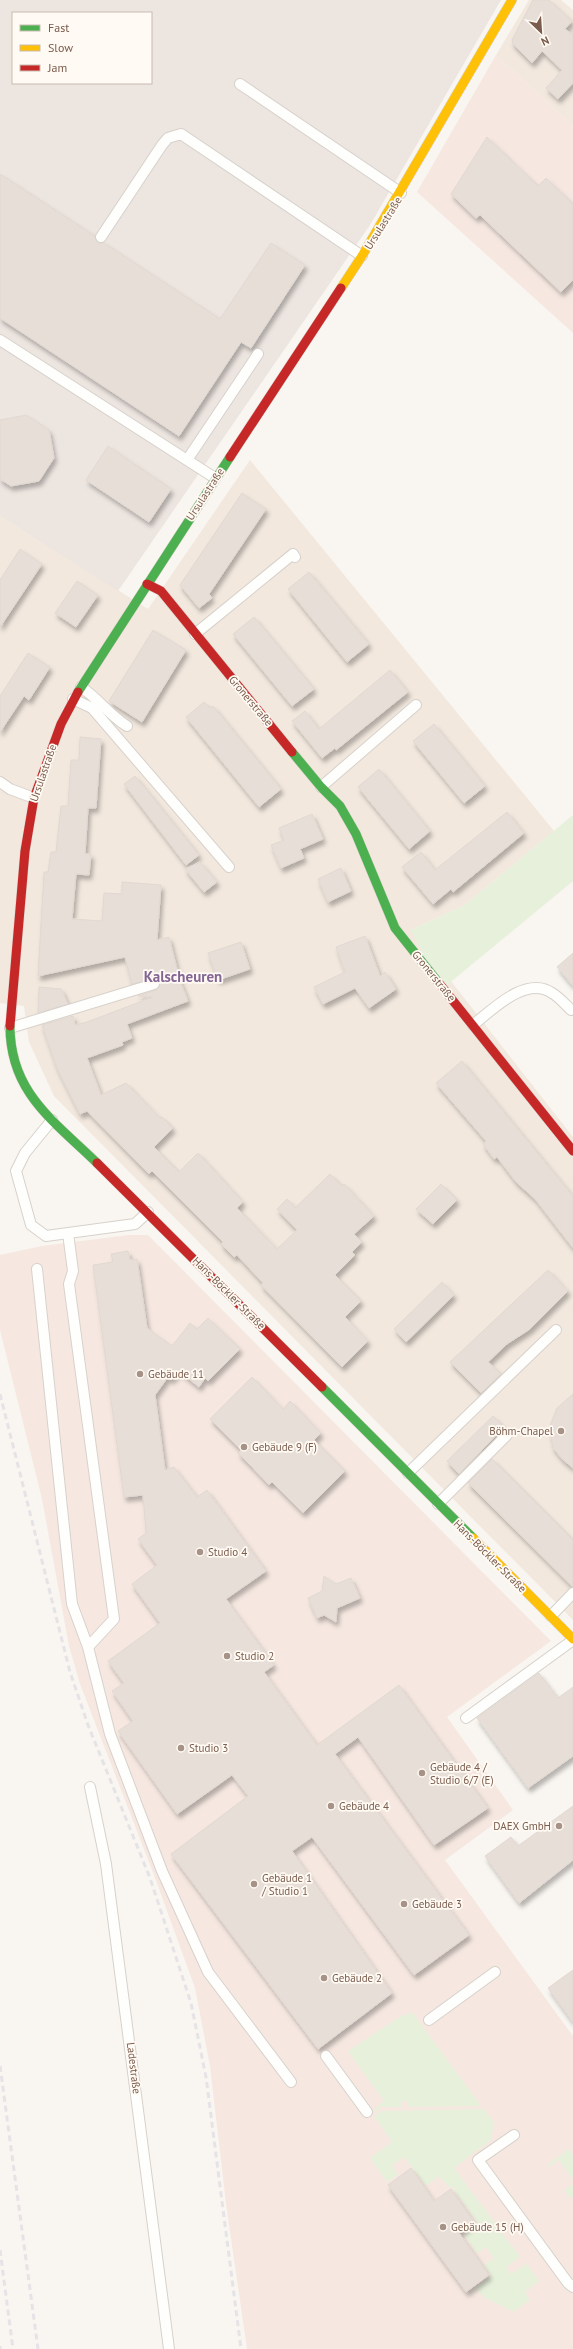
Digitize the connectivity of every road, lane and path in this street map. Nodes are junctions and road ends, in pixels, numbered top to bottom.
1 (512, 0) edge
2 (240, 84) dead end
3 (401, 193) junction
4 (102, 237) dead end
5 (362, 256) junction
6 (0, 340) edge
7 (258, 354) dead end
8 (187, 460) junction
9 (215, 478) junction
10 (295, 557) dead end
11 (147, 584) junction
12 (195, 634) junction
13 (81, 687) junction
14 (73, 699) junction
15 (416, 705) dead end
16 (127, 726) dead end
17 (0, 782) edge
18 (322, 787) junction
19 (34, 798) junction
20 (229, 867) dead end
21 (154, 984) dead end
22 (571, 1010) dead end
23 (473, 1025) junction
24 (10, 1028) junction
25 (50, 1118) junction
26 (573, 1151) edge
27 (148, 1212) junction
28 (68, 1233) junction
29 (37, 1269) dead end
30 (556, 1330) dead end
31 (507, 1435) dead end
32 (408, 1473) junction
33 (438, 1504) junction
34 (573, 1593) edge
35 (551, 1616) junction
36 (573, 1640) edge
37 (88, 1648) junction
38 (466, 1718) dead end
39 (90, 1787) dead end
40 (495, 1972) dead end
41 (429, 2020) dead end
42 (326, 2056) dead end
43 (291, 2082) dead end
44 (368, 2112) dead end
45 (514, 2135) dead end
46 (573, 2286) edge
47 (169, 2349) edge

1 - 3 street, Ursulastraße
2 - 3 lane
3 - 5 street, Ursulastraße
4 - 5 lane
5 - 9 street, Ursulastraße
6 - 8 lane
7 - 8 lane
8 - 9 lane
9 - 11 street, Ursulastraße
10 - 12 lane
11 - 12 street, Gronerstraße
11 - 13 street, Ursulastraße
12 - 18 street, Gronerstraße
13 - 14 street, Ursulastraße
13 - 16 lane
14 - 19 street, Ursulastraße
14 - 20 lane
15 - 18 lane
17 - 19 lane
18 - 23 street, Gronerstraße
19 - 24 street, Ursulastraße
21 - 24 lane
22 - 23 lane
23 - 26 street, Gronerstraße
24 - 25 street, Ursulastraße
25 - 27 street, Hans-Böckler-Straße
25 - 28 lane
27 - 28 lane
27 - 32 street, Hans-Böckler-Straße
28 - 37 lane
29 - 37 lane
30 - 32 lane
31 - 33 lane
32 - 33 street, Hans-Böckler-Straße
33 - 35 street, Hans-Böckler-Straße
34 - 35 lane
35 - 36 street, Hans-Böckler-Straße
36 - 38 lane
37 - 43 lane
39 - 47 lane, Ladestraße
40 - 41 lane
42 - 44 lane
45 - 46 lane

